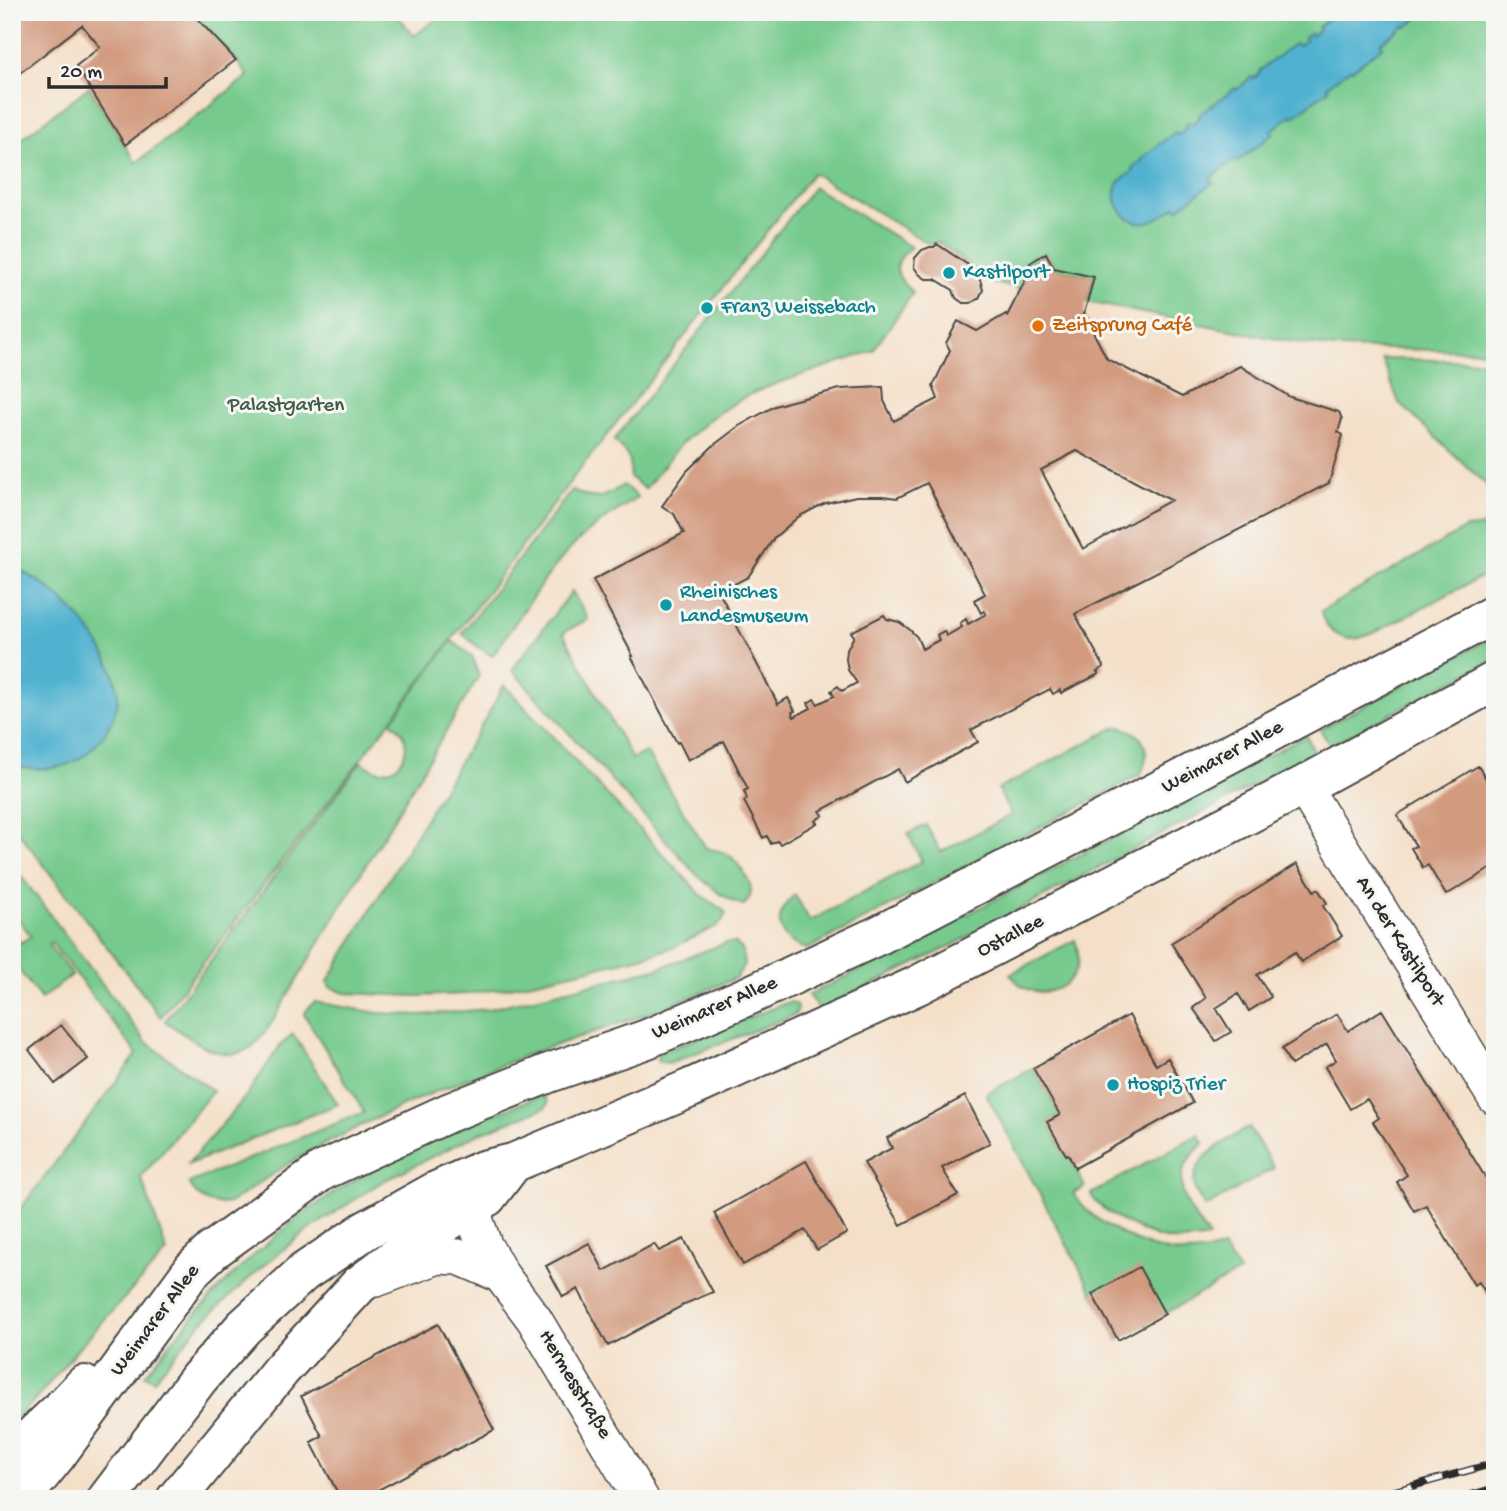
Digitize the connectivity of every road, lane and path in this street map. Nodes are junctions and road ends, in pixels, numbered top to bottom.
1 (1495, 614) edge
2 (1495, 681) edge
3 (1303, 786) junction
4 (1495, 1097) edge
5 (513, 1163) junction
6 (471, 1207) junction
7 (193, 1269) junction
8 (502, 1275) junction
9 (359, 1285) junction
10 (12, 1455) edge
11 (21, 1499) edge
12 (107, 1499) edge
13 (176, 1499) edge
14 (641, 1499) edge

1 - 7 main road, Weimarer Allee
2 - 3 main road, Ostallee
3 - 4 street, An der Kastilport
3 - 5 main road, Ostallee
5 - 6 main road
5 - 12 main road, Ostallee
6 - 8 street, Hermesstraße
6 - 9 main road
7 - 10 main road
7 - 11 main road, Weimarer Allee
8 - 9 street
8 - 14 street, Hermesstraße
9 - 13 main road

